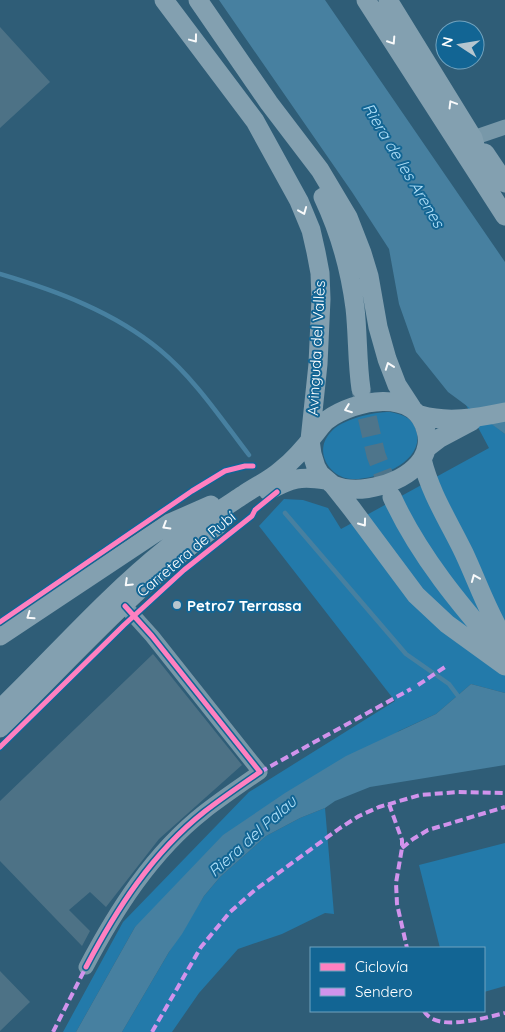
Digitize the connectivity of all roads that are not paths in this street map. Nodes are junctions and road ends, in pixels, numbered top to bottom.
1 (164, 0) edge
2 (198, 0) edge
3 (366, 0) edge
4 (388, 0) edge
5 (269, 103) junction
6 (256, 121) junction
7 (505, 127) edge
8 (472, 138) junction
9 (505, 183) edge
10 (505, 199) edge
11 (505, 216) edge
12 (358, 363) junction
13 (361, 389) tunnel mouth
14 (416, 412) junction
15 (505, 412) edge
16 (477, 418) junction
17 (312, 443) junction
18 (425, 453) junction
19 (330, 482) junction
20 (243, 494) junction
21 (392, 497) tunnel mouth
22 (125, 606) junction
23 (484, 632) junction
24 (0, 636) edge
25 (505, 640) edge
26 (83, 645) junction
27 (505, 656) edge
28 (505, 666) edge
29 (4, 700) edge
30 (0, 728) edge
31 (86, 967) dead end

1 -> 6 main road, Avinguda del Vallès
2 - 5 main road
3 -> 11 main road
8 -> 4 main road
5 - 12 main road
14 -> 5 main road
6 - 12 main road
6 -> 17 main road, Avinguda del Vallès
7 - 8 street
8 - 9 main road
8 - 10 main road
12 - 13 main road
14 - 16 main road
14 -> 17 main road
14 - 18 main road
15 - 16 main road
16 - 18 main road
17 - 19 main road
17 - 20 main road, Carretera de Rubí
18 - 19 main road
23 -> 18 main road
19 - 22 main road, Carretera de Rubí
19 -> 23 main road
20 -> 24 main road
20 -> 29 main road, Carretera de Rubí
21 - 23 main road
22 - 26 main road, Carretera de Rubí
22 - 31 street
23 - 25 main road
23 - 27 main road
23 - 28 main road
26 - 29 main road
26 - 30 main road, Carretera de Rubí

